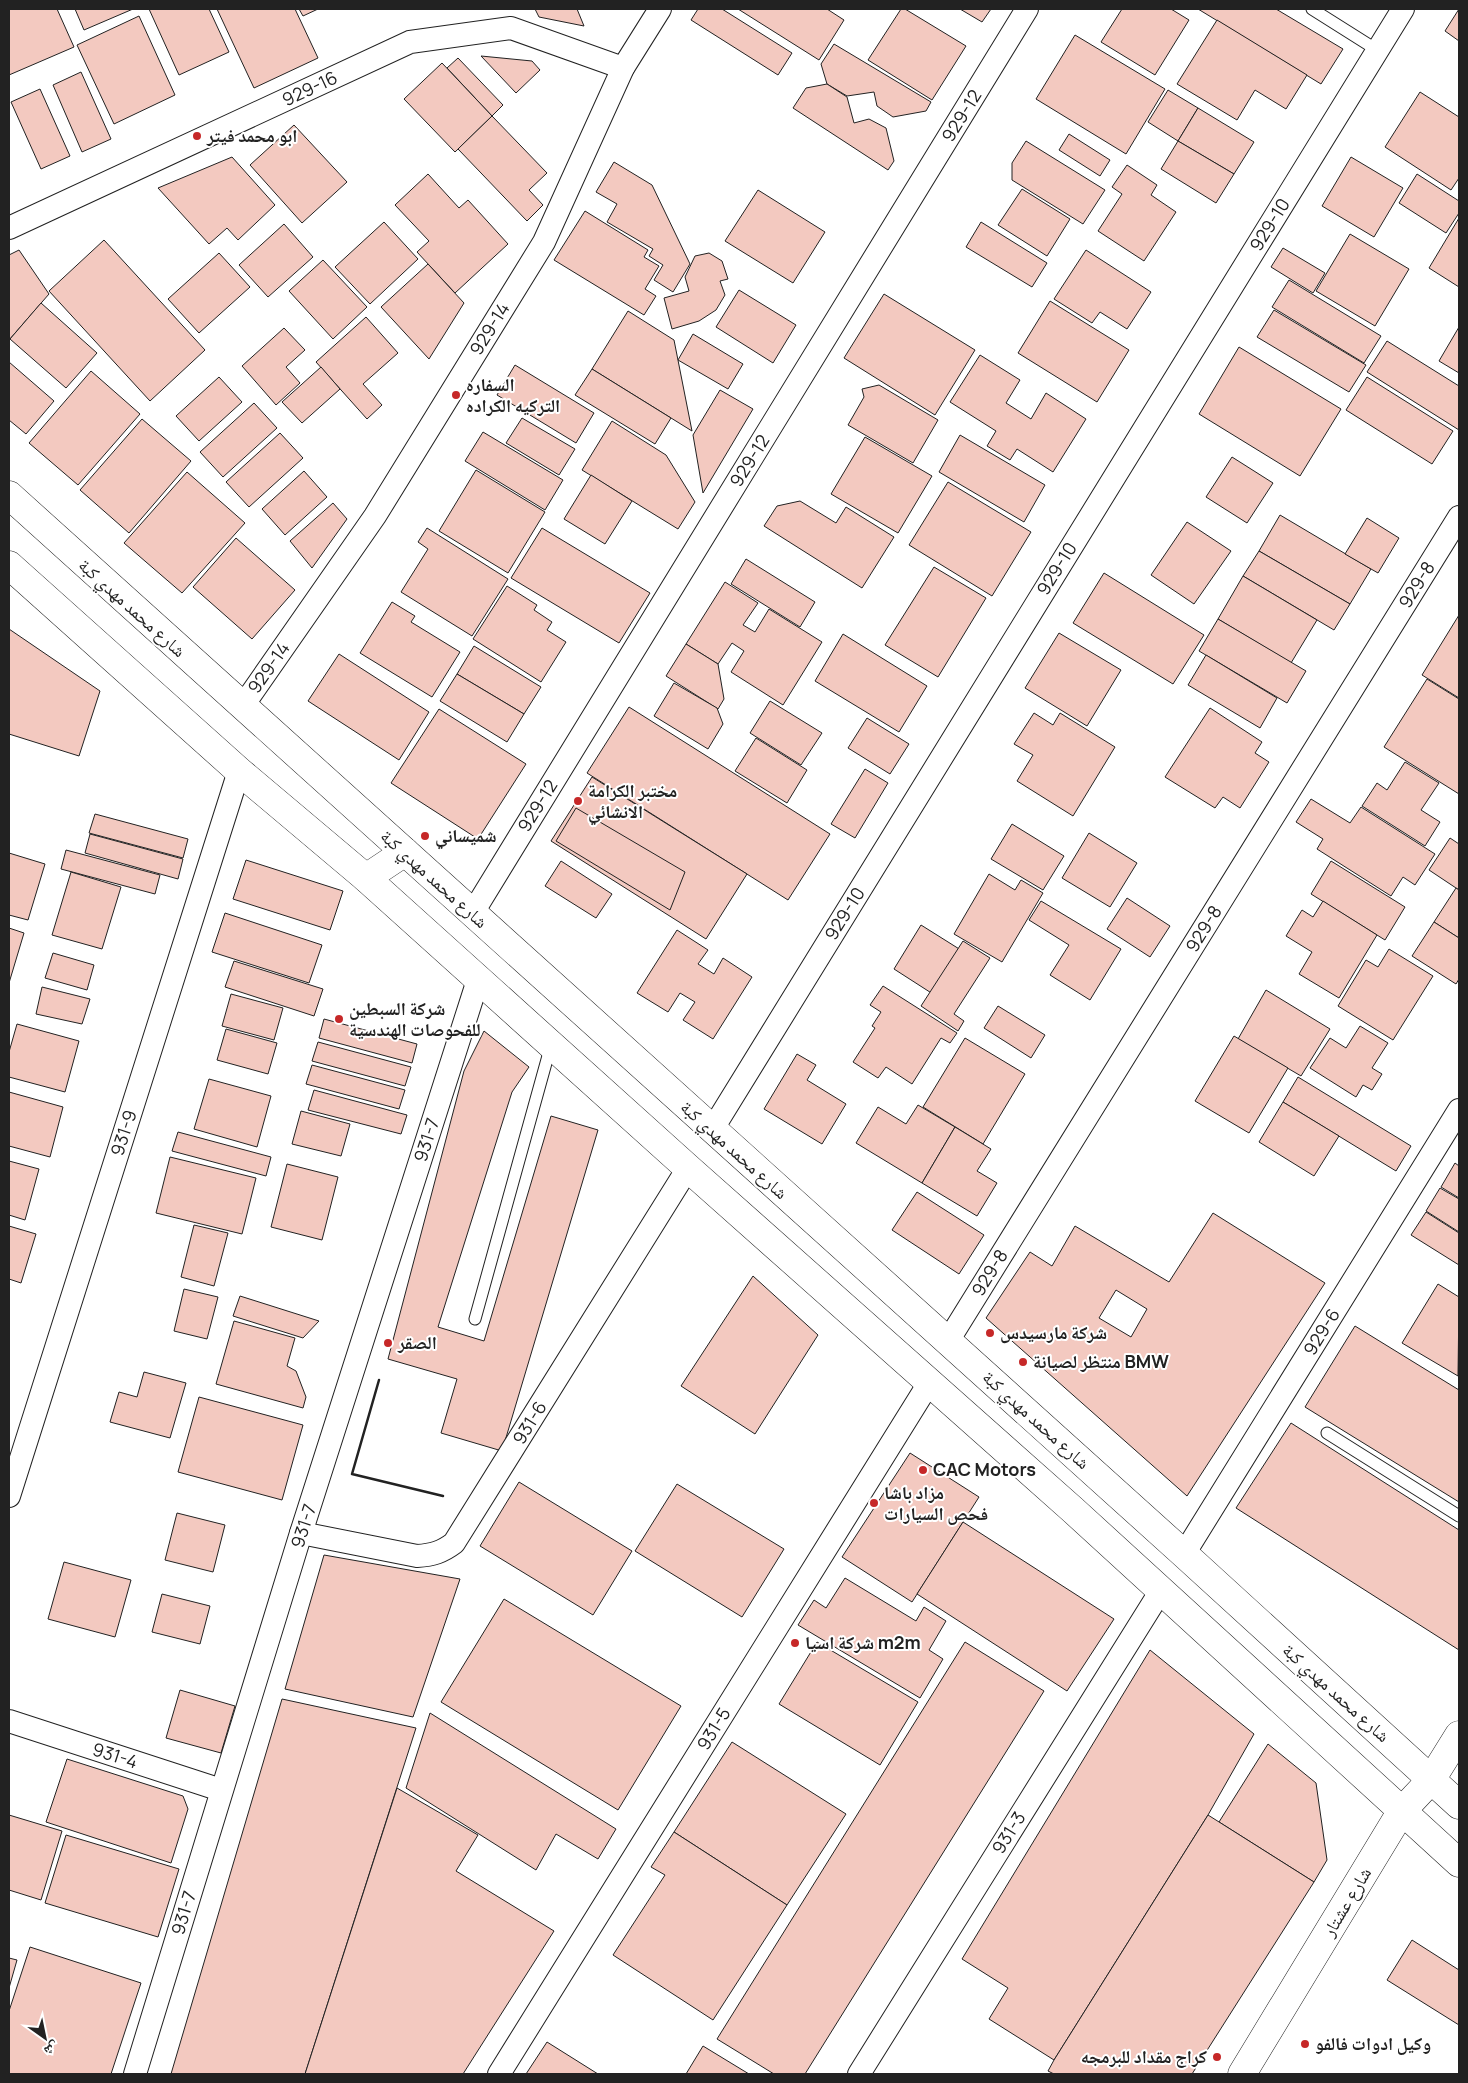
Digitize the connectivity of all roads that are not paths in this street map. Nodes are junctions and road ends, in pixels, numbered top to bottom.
1 (660, 9) edge
2 (1027, 9) edge
3 (1312, 9) edge
4 (1402, 9) edge
5 (1377, 50) junction
6 (623, 68) junction
7 (9, 228) edge
8 (9, 495) edge
9 (1459, 518) edge
10 (9, 565) edge
11 (242, 707) junction
12 (239, 771) junction
13 (405, 852) junction
14 (366, 878) junction
15 (472, 914) junction
16 (478, 980) junction
17 (551, 1045) junction
18 (1459, 1110) edge
19 (712, 1130) junction
20 (688, 1168) junction
21 (475, 1319) dead end
22 (948, 1341) junction
23 (929, 1383) junction
24 (1327, 1433) dead end
25 (1099, 1477) junction
26 (9, 1496) edge
27 (1073, 1510) junction
28 (1459, 1516) edge
29 (301, 1533) junction
30 (1184, 1554) junction
31 (1160, 1592) junction
32 (9, 1721) edge
33 (1459, 1735) edge
34 (1431, 1780) junction
35 (221, 1790) junction
36 (1459, 1805) edge
37 (1401, 1812) junction
38 (1459, 1864) edge
39 (135, 2074) edge
40 (499, 2074) edge
41 (859, 2074) edge
42 (1242, 2074) edge

1 - 6 street, 929-14
2 - 15 street, 929-12
3 - 5 lane
4 - 5 street, 929-10
5 - 19 street, 929-10
6 - 7 street, 929-16
6 - 11 street, 929-14
8 - 11 street, شارع محمد مهدي كبة
9 - 22 street, 929-8
10 - 12 street
11 - 13 street, شارع محمد مهدي كبة
12 - 14 street
12 - 26 street, 931-9
13 - 14 street
13 - 15 street, شارع محمد مهدي كبة
14 - 16 street
15 - 19 street, شارع محمد مهدي كبة
16 - 17 street
16 - 29 street, 931-7
17 - 20 street
17 - 21 lane
18 - 30 street, 929-6
19 - 22 street, شارع محمد مهدي كبة
20 - 23 street
20 - 29 street, 931-6
22 - 25 street, شارع محمد مهدي كبة
23 - 27 street
23 - 40 street, 931-5
24 - 28 lane
25 - 27 street
25 - 30 street, شارع محمد مهدي كبة
27 - 31 street
29 - 35 street, 931-7
30 - 34 street, شارع محمد مهدي كبة
31 - 37 street
31 - 41 street, 931-3
32 - 35 street, 931-4
33 - 34 street, شارع عشتار
34 - 36 street, شارع محمد مهدي كبة
34 - 37 street, شارع عشتار
35 - 39 street, 931-7
37 - 38 street
37 - 42 street, شارع عشتار

